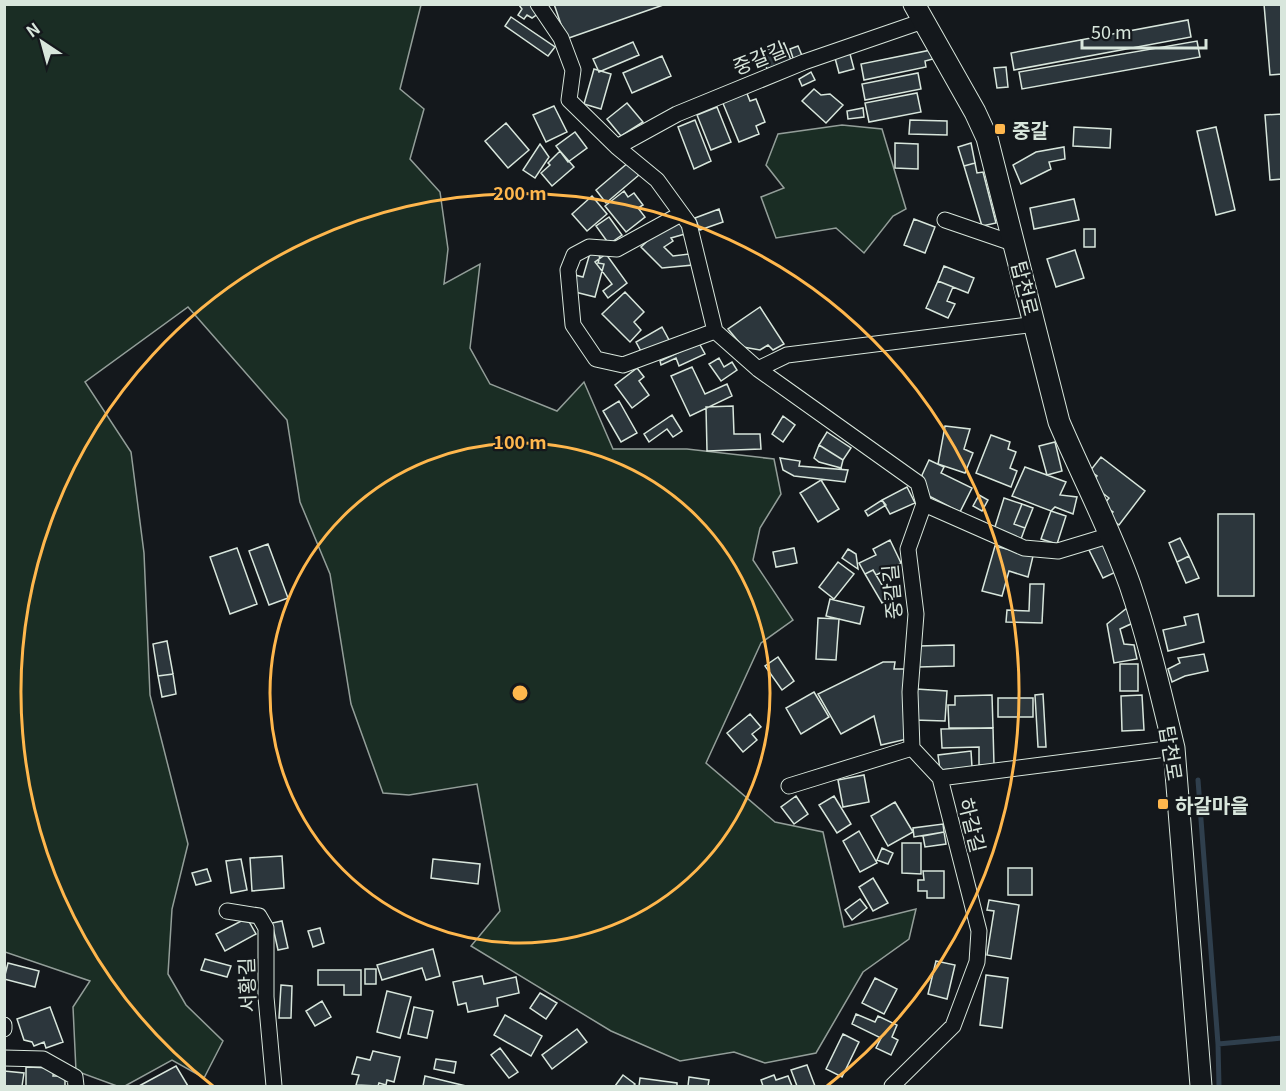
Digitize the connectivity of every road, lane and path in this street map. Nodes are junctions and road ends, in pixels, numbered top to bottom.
1 (538, 4) edge
2 (918, 13) edge
3 (617, 147) junction
4 (681, 214) junction
5 (945, 220) dead end
6 (1015, 244) junction
7 (1036, 324) junction
8 (715, 331) junction
9 (758, 369) junction
10 (924, 504) junction
11 (1111, 535) junction
12 (912, 748) junction
13 (1174, 748) junction
14 (940, 778) junction
15 (789, 786) dead end
16 (227, 912) dead end
17 (4, 1058) edge
18 (76, 1086) edge
19 (274, 1086) edge
20 (892, 1086) edge
21 (1201, 1086) edge

1 - 3 street
2 - 3 street, 중갈길
2 - 6 main road, 탑천로
3 - 4 street
4 - 8 street
4 - 8 street
5 - 6 street, 탑천로
6 - 7 main road, 탑천로
7 - 9 street
7 - 11 main road, 탑천로
8 - 9 street
9 - 10 street
10 - 11 street
10 - 12 street, 중갈길
11 - 13 main road, 탑천로
12 - 14 street
12 - 15 street
13 - 14 street, 하갈길
13 - 21 main road, 탑천로
14 - 20 street, 하갈길
16 - 19 street, 서황길
17 - 18 street

